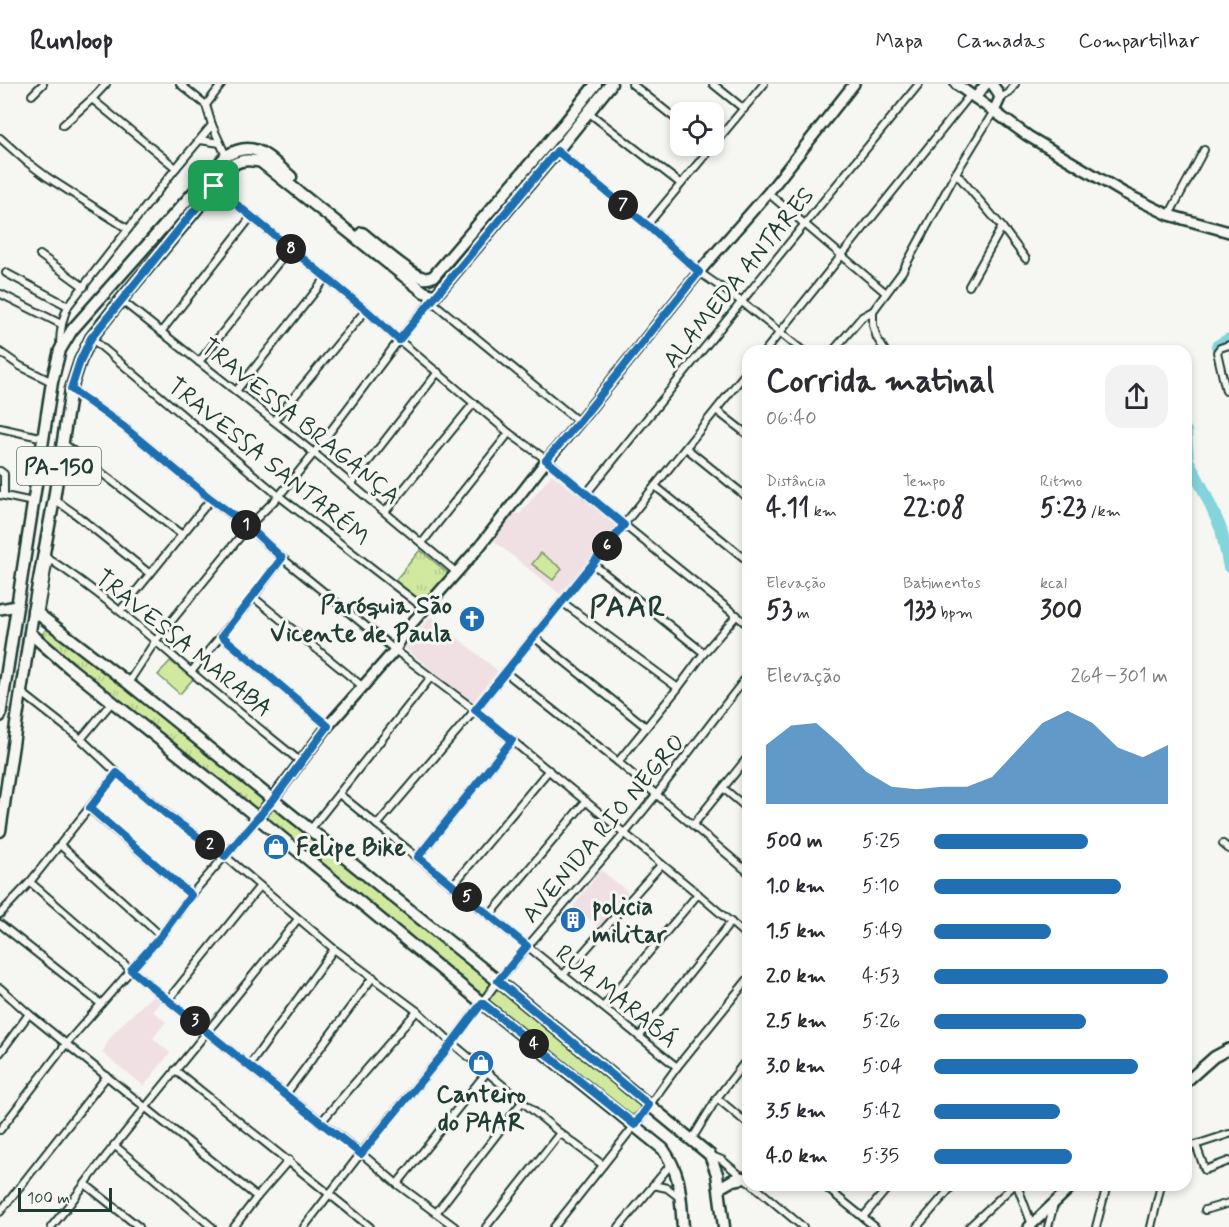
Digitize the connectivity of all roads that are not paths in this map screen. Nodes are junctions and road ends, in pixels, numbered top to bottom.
1 (43, 84) edge
2 (106, 84) edge
3 (180, 84) edge
4 (222, 84) edge
5 (596, 84) edge
6 (611, 84) edge
7 (632, 84) edge
8 (713, 84) edge
9 (764, 84) edge
10 (854, 84) edge
11 (919, 84) edge
12 (956, 84) edge
13 (986, 84) edge
14 (992, 84) edge
15 (1015, 84) edge
16 (32, 96) dead end
17 (972, 96) junction
18 (1000, 98) junction
19 (92, 99) junction
20 (206, 105) junction
21 (744, 109) junction
22 (994, 111) junction
23 (588, 112) junction
24 (670, 114) edge
25 (565, 123) junction
26 (63, 125) dead end
27 (212, 125) junction
28 (724, 132) edge
29 (0, 138) edge
30 (200, 140) junction
31 (220, 143) junction
32 (1204, 150) dead end
33 (557, 151) junction
34 (226, 156) junction
35 (704, 156) edge
36 (176, 168) junction
37 (956, 172) junction
38 (681, 184) junction
39 (214, 186) junction
40 (768, 193) junction
41 (1169, 215) junction
42 (252, 217) junction
43 (804, 224) junction
44 (647, 225) junction
45 (1002, 227) junction
46 (128, 229) junction
47 (1229, 232) edge
48 (290, 248) junction
49 (842, 254) junction
50 (40, 255) dead end
51 (1026, 259) dead end
52 (699, 272) junction
53 (6, 273) dead end
54 (326, 278) junction
55 (969, 286) dead end
56 (84, 287) junction
57 (886, 293) junction
58 (1, 294) edge
59 (430, 296) junction
60 (121, 300) junction
61 (742, 302) junction
62 (68, 306) junction
63 (366, 310) junction
64 (873, 310) junction
65 (61, 324) junction
66 (161, 332) junction
67 (780, 333) junction
68 (91, 338) junction
69 (399, 340) junction
70 (770, 345) edge
71 (795, 345) edge
72 (838, 345) edge
73 (881, 345) edge
74 (1229, 345) edge
75 (60, 350) junction
76 (0, 352) edge
77 (199, 362) junction
78 (438, 372) junction
79 (742, 379) edge
80 (52, 382) junction
81 (71, 389) junction
82 (236, 391) junction
83 (1226, 391) dead end
84 (474, 403) junction
85 (716, 410) junction
86 (274, 421) junction
87 (579, 422) junction
88 (0, 428) edge
89 (742, 430) edge
90 (509, 433) junction
91 (44, 438) junction
92 (63, 443) junction
93 (686, 448) junction
94 (314, 453) junction
95 (546, 460) junction
96 (0, 471) edge
97 (351, 484) junction
98 (655, 486) junction
99 (742, 493) edge
100 (586, 494) junction
101 (2, 495) edge
102 (279, 496) junction
103 (54, 499) junction
104 (211, 499) junction
105 (33, 502) junction
106 (385, 512) junction
107 (624, 525) junction
108 (248, 526) junction
109 (182, 535) junction
110 (422, 543) junction
111 (26, 544) junction
112 (46, 556) junction
113 (742, 556) edge
114 (282, 558) junction
115 (593, 564) junction
116 (456, 572) junction
117 (150, 574) junction
118 (253, 597) junction
119 (562, 602) junction
120 (17, 606) junction
121 (0, 609) edge
122 (425, 609) junction
123 (120, 611) junction
124 (36, 613) junction
125 (737, 615) junction
126 (742, 620) edge
127 (50, 624) junction
128 (30, 633) junction
129 (222, 636) junction
130 (534, 637) junction
131 (156, 640) junction
132 (41, 644) junction
133 (395, 650) junction
134 (704, 653) junction
135 (191, 672) junction
136 (505, 672) junction
137 (431, 677) junction
138 (128, 683) junction
139 (742, 683) edge
140 (362, 686) junction
141 (678, 688) junction
142 (21, 692) junction
143 (112, 702) junction
144 (475, 710) junction
145 (0, 716) edge
146 (328, 726) junction
147 (645, 727) junction
148 (81, 739) junction
149 (512, 740) junction
150 (301, 762) junction
151 (618, 762) junction
152 (742, 764) edge
153 (549, 771) junction
154 (117, 773) junction
155 (723, 788) junction
156 (339, 794) junction
157 (656, 795) junction
158 (273, 800) junction
159 (586, 801) junction
160 (742, 804) edge
161 (90, 808) junction
162 (258, 818) junction
163 (376, 825) junction
164 (693, 825) junction
165 (310, 830) junction
166 (0, 831) edge
167 (625, 833) junction
168 (1222, 844) dead end
169 (60, 845) junction
170 (1229, 849) edge
171 (225, 856) junction
172 (418, 857) junction
173 (661, 865) junction
174 (742, 867) edge
175 (30, 882) junction
176 (260, 886) junction
177 (453, 886) junction
178 (698, 894) junction
179 (191, 895) junction
180 (0, 914) edge
181 (490, 915) junction
182 (298, 919) junction
183 (731, 922) junction
184 (0, 924) edge
185 (742, 932) edge
186 (161, 936) junction
187 (527, 946) junction
188 (334, 949) junction
189 (131, 970) junction
190 (564, 975) junction
191 (373, 977) junction
192 (498, 981) junction
193 (742, 987) edge
194 (0, 988) edge
195 (168, 1000) junction
196 (482, 1003) junction
197 (101, 1004) junction
198 (603, 1007) junction
199 (417, 1011) junction
200 (30, 1014) junction
201 (208, 1032) junction
202 (639, 1037) junction
203 (452, 1043) junction
204 (66, 1044) junction
205 (1229, 1049) edge
206 (0, 1053) edge
207 (249, 1066) junction
208 (742, 1066) edge
209 (677, 1067) junction
210 (175, 1070) junction
211 (487, 1072) junction
212 (107, 1076) junction
213 (1192, 1077) edge
214 (286, 1094) junction
215 (717, 1098) junction
216 (522, 1102) junction
217 (649, 1105) junction
218 (146, 1108) junction
219 (742, 1119) edge
220 (321, 1122) junction
221 (635, 1125) junction
222 (0, 1130) edge
223 (560, 1133) junction
224 (1229, 1134) edge
225 (692, 1139) junction
226 (114, 1145) junction
227 (1196, 1145) junction
228 (1192, 1146) edge
229 (361, 1154) junction
230 (710, 1155) junction
231 (289, 1160) junction
232 (1229, 1161) edge
233 (672, 1162) junction
234 (603, 1165) junction
235 (742, 1177) edge
236 (742, 1181) edge
237 (85, 1184) junction
238 (397, 1184) junction
239 (653, 1185) junction
240 (719, 1188) junction
241 (759, 1191) edge
242 (831, 1191) edge
243 (885, 1191) edge
244 (948, 1191) edge
245 (1009, 1191) edge
246 (1018, 1191) edge
247 (1066, 1191) edge
248 (1105, 1191) edge
249 (1160, 1191) edge
250 (330, 1193) junction
251 (257, 1197) junction
252 (681, 1198) junction
253 (1054, 1202) junction
254 (1229, 1203) edge
255 (1205, 1210) dead end
256 (0, 1212) edge
257 (436, 1213) junction
258 (863, 1217) junction
259 (799, 1225) edge
260 (55, 1226) edge
261 (367, 1226) edge
262 (1030, 1226) edge
263 (139, 1227) edge
264 (212, 1227) edge
265 (234, 1227) edge
266 (304, 1227) edge
267 (454, 1227) edge
268 (486, 1227) edge
269 (554, 1227) edge
270 (619, 1227) edge
271 (683, 1227) edge
272 (724, 1227) edge
273 (875, 1227) edge
274 (917, 1227) edge
275 (969, 1227) edge
276 (1048, 1227) edge
277 (1096, 1227) edge
278 (1151, 1227) edge

1 - 16 street
2 - 19 street
3 - 20 street
4 - 20 street
5 - 25 main road
6 - 23 main road
7 - 24 street
8 - 21 street
9 - 21 street
10 - 40 main road
11 - 43 street, ALAMEDA ANTARES
12 - 17 main road
13 - 17 main road
14 - 18 main road
15 - 18 street
17 - 22 main road
17 - 49 street
18 - 22 main road
19 - 26 street
19 - 36 street
20 - 27 street
21 - 28 street
22 - 37 street
22 - 41 main road
23 - 33 main road
23 - 38 street
25 - 33 main road
25 - 34 main road
27 - 30 street
27 - 31 street
29 - 46 street
30 - 31 street
30 - 36 street
31 - 34 street
32 - 41 street
33 - 44 street
33 - 59 main road
34 - 75 main road, PA-150
35 - 38 street
36 - 46 street
37 - 45 street
37 - 57 street
38 - 44 street
39 - 42 street
39 - 59 main road, PA-150
39 - 60 main road, PA-150
40 - 43 street
40 - 52 main road
41 - 47 main road
42 - 48 street
42 - 66 street
43 - 49 street
43 - 61 street, ALAMEDA ANTARES
44 - 52 street
45 - 51 street
45 - 55 street
46 - 56 street
48 - 54 street
48 - 77 street
49 - 57 street
49 - 67 street
50 - 56 street
52 - 61 street
52 - 87 main road
53 - 62 street
54 - 63 street
54 - 82 street
56 - 62 street
57 - 64 street
58 - 65 street
59 - 69 street
59 - 87 street
60 - 66 street, TRAVESSA BRAGANÇA
60 - 68 main road, PA-150
61 - 67 street
61 - 100 street, ALAMEDA ANTARES
62 - 65 street
63 - 69 street
63 - 86 street
64 - 72 street
64 - 73 street
65 - 75 street
66 - 77 street, TRAVESSA BRAGANÇA
67 - 70 street
67 - 71 street
68 - 81 main road, PA-150
68 - 102 street, TRAVESSA SANTARÉM
69 - 78 street
69 - 94 street
74 - 83 street
75 - 80 main road, PA-150
76 - 80 street
77 - 82 street, TRAVESSA BRAGANÇA
78 - 84 street
78 - 97 street
79 - 85 street
80 - 91 main road, PA-150
81 - 92 main road, PA-150
81 - 104 street
82 - 86 street, TRAVESSA BRAGANÇA
84 - 90 street
84 - 106 street
85 - 89 street
85 - 93 street
86 - 94 street, TRAVESSA BRAGANÇA
87 - 95 main road
88 - 91 street
90 - 95 street
90 - 110 street
91 - 105 main road, PA-150
92 - 103 main road, PA-150
92 - 109 street
93 - 98 street
93 - 99 street
94 - 97 street, TRAVESSA BRAGANÇA
94 - 102 street
95 - 100 street
95 - 116 main road
96 - 101 street
97 - 106 street, TRAVESSA BRAGANÇA
98 - 107 street
98 - 113 street
100 - 107 street
101 - 105 street
102 - 108 street
102 - 122 street, TRAVESSA SANTARÉM
103 - 112 main road, PA-150
103 - 117 street
104 - 108 street
104 - 109 street
105 - 111 main road, PA-150
106 - 110 street, TRAVESSA BRAGANÇA
107 - 115 street
107 - 125 street
108 - 114 street
108 - 131 street
109 - 117 street
110 - 116 street, TRAVESSA BRAGANÇA
111 - 112 main road
111 - 120 main road, PA-150
112 - 123 street, TRAVESSA MARABA
112 - 124 main road, PA-150
114 - 118 street
114 - 133 street
115 - 119 street
115 - 134 street
116 - 122 main road
117 - 123 street
118 - 129 street
118 - 140 street
119 - 130 street
119 - 141 street
120 - 121 main road
120 - 145 main road, PA-150
122 - 133 main road
123 - 131 street, TRAVESSA MARABA
124 - 127 main road
124 - 128 main road, PA-150
125 - 126 street
125 - 134 street
127 - 132 main road
127 - 138 main road
128 - 132 main road
128 - 142 main road, PA-150
129 - 135 street
129 - 146 street
130 - 136 street
130 - 147 street
131 - 135 street, TRAVESSA MARABA
131 - 138 street
132 - 143 main road
133 - 137 street
133 - 140 main road
134 - 141 street
135 - 150 street, TRAVESSA MARABA
136 - 144 street
136 - 151 street
137 - 144 street
137 - 156 street
138 - 158 main road
139 - 157 street, AVENIDA RIO NEGRO
140 - 146 main road
141 - 147 street
142 - 148 street
142 - 166 main road, PA-150
143 - 148 street
143 - 162 main road
144 - 149 street
144 - 163 street
146 - 150 main road
147 - 151 street
148 - 154 street
149 - 153 street
149 - 172 street
150 - 158 main road
151 - 157 street
152 - 155 street
153 - 159 street
153 - 177 street
154 - 161 street
154 - 171 street
155 - 160 street
155 - 164 street
156 - 163 street, RUA MARABÁ
156 - 165 street
157 - 164 street
157 - 167 street, AVENIDA RIO NEGRO
158 - 162 main road
158 - 165 main road
159 - 167 street
159 - 181 street
161 - 169 street
161 - 179 street
162 - 171 street
162 - 196 main road
163 - 172 street, RUA MARABÁ
164 - 174 street
165 - 192 main road
167 - 173 street
167 - 187 street, AVENIDA RIO NEGRO
168 - 170 street
169 - 175 street
169 - 186 street
171 - 176 street
171 - 179 street
172 - 177 street, RUA MARABÁ
173 - 178 street
173 - 190 street
175 - 180 street
175 - 189 street
176 - 182 street
176 - 195 street
177 - 181 street, RUA MARABÁ
178 - 183 street
178 - 198 street
179 - 186 street
181 - 187 street, RUA MARABÁ
182 - 188 street
182 - 201 street
183 - 185 street
183 - 202 street
184 - 197 street
186 - 189 street
187 - 190 street, RUA MARABÁ
187 - 192 street, AVENIDA RIO NEGRO
188 - 191 street
188 - 207 street
189 - 195 street
189 - 197 street
190 - 198 street, RUA MARABÁ
191 - 199 street
191 - 214 street
192 - 196 street, AVENIDA RIO NEGRO
192 - 217 main road
193 - 209 street
194 - 200 street
195 - 201 street
196 - 203 street, AVENIDA RIO NEGRO
196 - 221 main road
197 - 204 street
198 - 202 street, RUA MARABÁ
199 - 203 street
199 - 220 street
200 - 204 street
200 - 206 street
201 - 207 street
201 - 210 street
202 - 209 street, RUA MARABÁ
203 - 211 street
203 - 229 street, AVENIDA RIO NEGRO
204 - 212 street
204 - 222 street
205 - 213 main road
207 - 214 street
208 - 215 street
209 - 217 street
210 - 218 street
210 - 231 street
211 - 216 street
211 - 238 street
212 - 218 street
212 - 256 street
214 - 220 street
215 - 219 street
215 - 225 street
216 - 223 street
216 - 257 street
217 - 221 street
217 - 225 main road
218 - 226 street
218 - 251 street
220 - 229 street
221 - 233 main road
221 - 234 street
223 - 234 street
223 - 268 street
224 - 227 street
225 - 230 main road
226 - 237 street
226 - 264 street
227 - 228 street
227 - 232 street
229 - 238 street
229 - 250 street, AVENIDA RIO NEGRO
230 - 235 street
230 - 240 main road
231 - 250 street
231 - 251 street
233 - 239 street
233 - 252 main road
234 - 269 street
236 - 240 main road
237 - 260 street
237 - 263 street
238 - 257 street
239 - 252 street
239 - 270 street
240 - 272 main road
241 - 259 street
242 - 258 street
243 - 258 street
244 - 274 street
245 - 275 street
246 - 262 street
247 - 253 main road
248 - 277 street
249 - 278 street
250 - 261 street
250 - 266 street, AVENIDA RIO NEGRO
251 - 265 street
252 - 271 main road
253 - 262 main road
253 - 276 street
254 - 255 street
257 - 267 street
258 - 273 street

